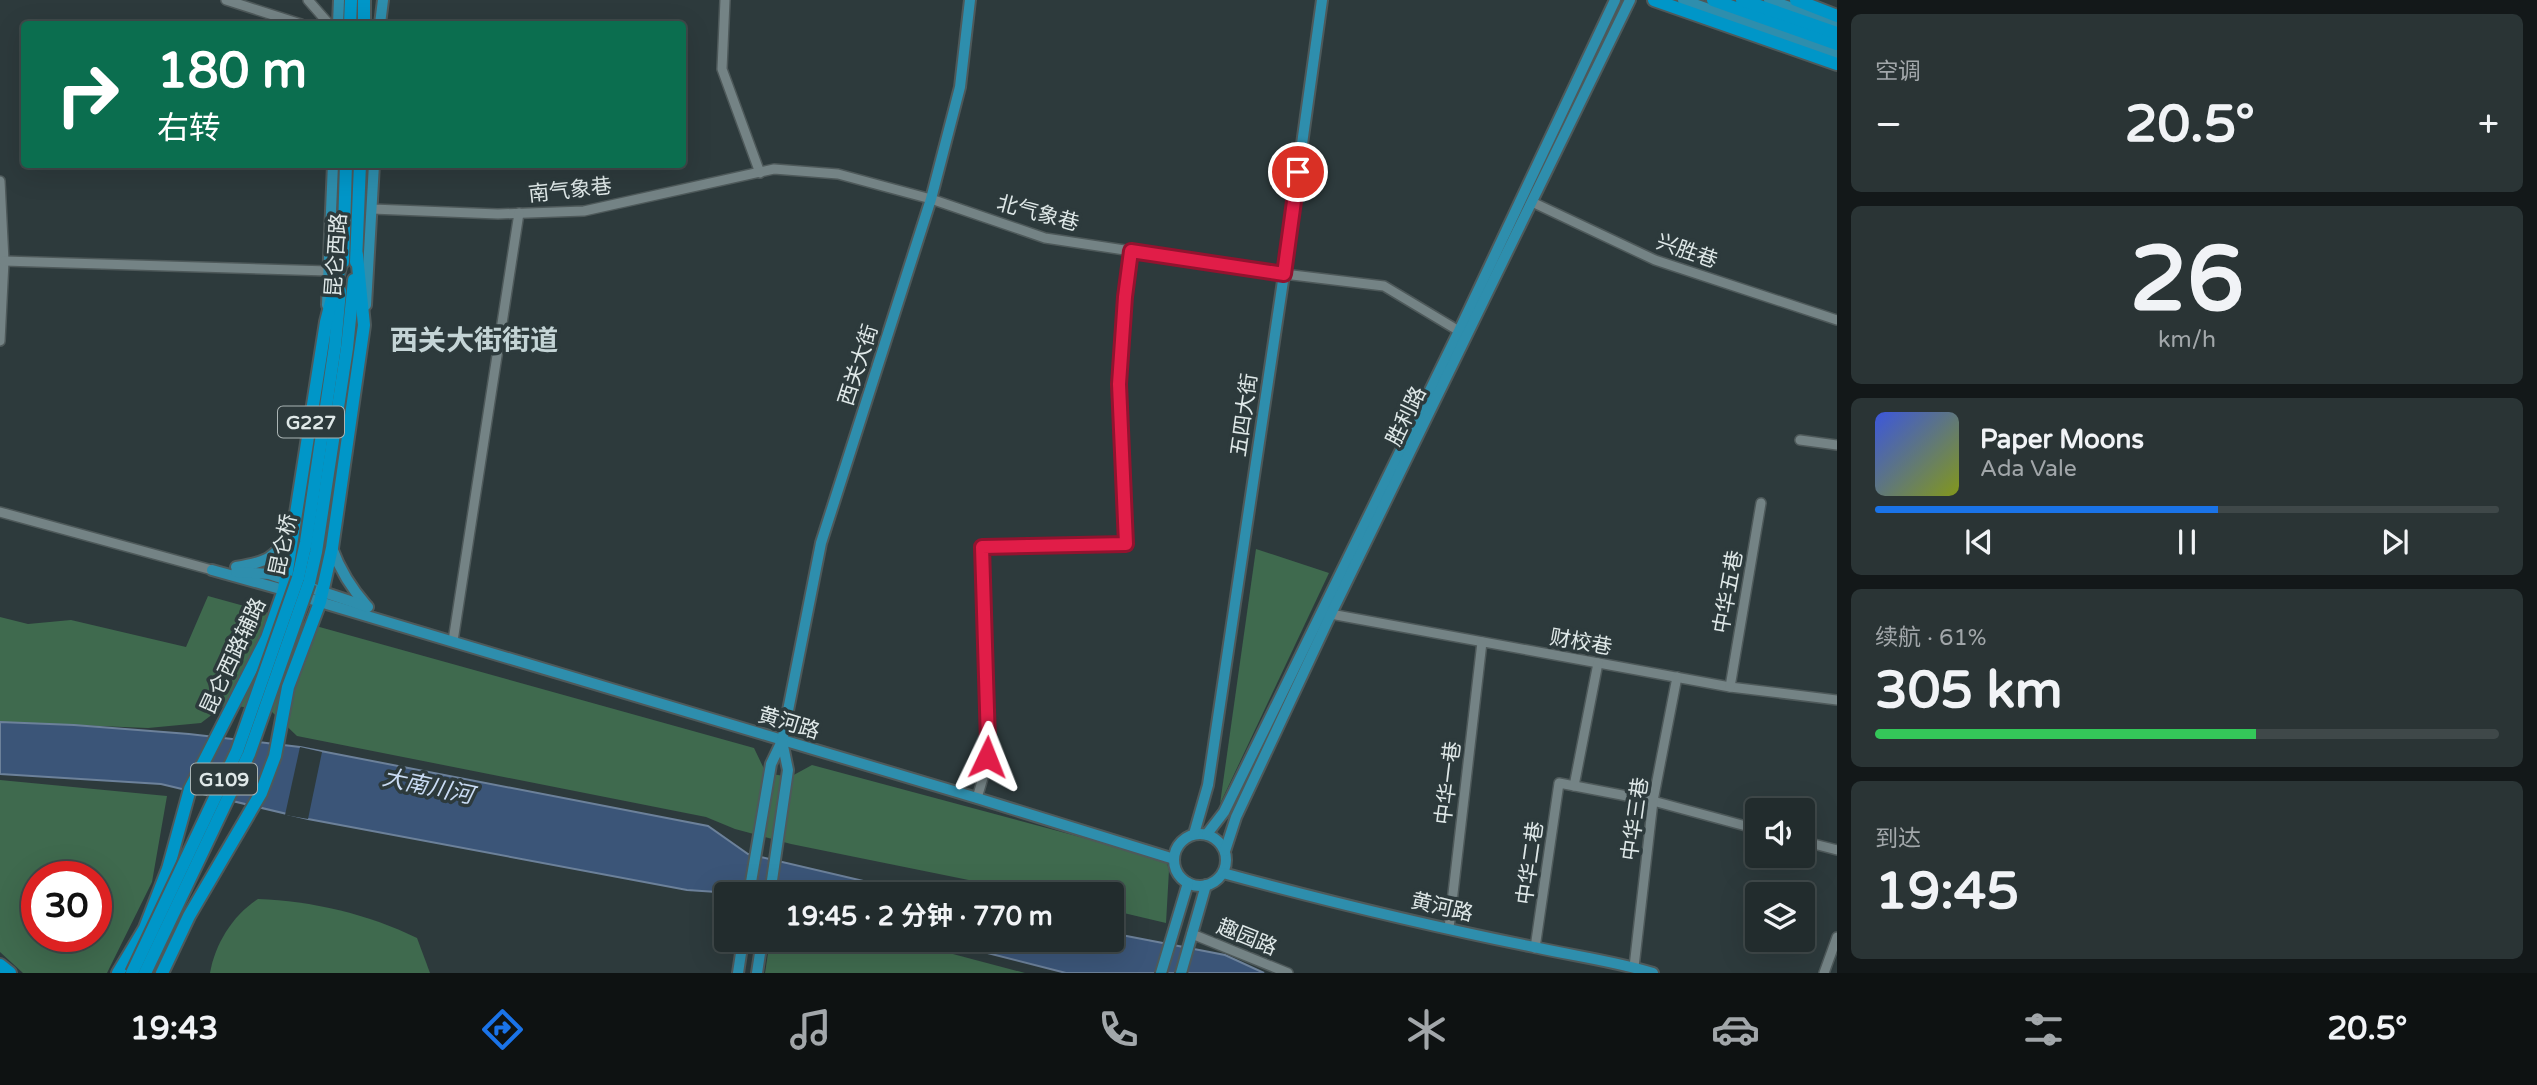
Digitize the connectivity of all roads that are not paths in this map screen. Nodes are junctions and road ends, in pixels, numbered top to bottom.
1 (226, 0) edge
2 (308, 0) edge
3 (339, 0) edge
4 (351, 0) edge
5 (383, 0) edge
6 (725, 0) edge
7 (971, 0) edge
8 (1322, 0) edge
9 (1615, 0) edge
10 (1630, 0) edge
11 (1654, 0) edge
12 (1683, 0) edge
13 (1713, 0) edge
14 (1742, 0) edge
15 (1769, 0) edge
16 (1796, 0) edge
17 (365, 2) edge
18 (1837, 16) edge
19 (292, 21) edge
20 (326, 21) edge
21 (338, 21) edge
22 (351, 21) edge
23 (364, 21) edge
24 (380, 21) edge
25 (1837, 23) edge
26 (1837, 33) edge
27 (1837, 44) edge
28 (1837, 54) edge
29 (1837, 64) edge
30 (332, 168) edge
31 (332, 168) edge
32 (359, 168) edge
33 (360, 168) edge
34 (760, 173) junction
35 (0, 181) edge
36 (932, 199) junction
37 (1532, 202) junction
38 (372, 209) junction
39 (519, 213) junction
40 (1131, 251) junction
41 (350, 255) junction
42 (4, 261) junction
43 (328, 271) junction
44 (1284, 274) junction
45 (1837, 320) edge
46 (326, 322) junction
47 (365, 325) junction
48 (1459, 331) junction
49 (0, 341) edge
50 (341, 347) junction
51 (1800, 440) dead end
52 (1837, 445) edge
53 (1761, 503) dead end
54 (0, 512) edge
55 (296, 522) junction
56 (332, 548) junction
57 (212, 570) junction
58 (285, 585) junction
59 (321, 597) junction
60 (368, 607) junction
61 (1326, 613) junction
62 (393, 622) junction
63 (453, 641) junction
64 (1482, 642) junction
65 (1598, 663) junction
66 (1678, 677) junction
67 (1730, 687) junction
68 (1837, 700) edge
69 (782, 741) junction
70 (1574, 786) junction
71 (977, 798) junction
72 (1653, 801) junction
73 (1745, 826) edge
74 (1194, 834) junction
75 (1207, 834) junction
76 (1815, 844) edge
77 (1837, 850) edge
78 (1225, 851) junction
79 (1174, 859) junction
80 (1223, 873) junction
81 (751, 882) edge
82 (771, 882) edge
83 (1188, 883) junction
84 (1206, 885) junction
85 (1449, 928) junction
86 (1191, 937) junction
87 (1837, 937) edge
88 (1535, 948) junction
89 (741, 952) edge
90 (760, 952) edge
91 (0, 964) edge
92 (1634, 967) junction
93 (10, 973) edge
94 (118, 973) edge
95 (132, 973) edge
96 (145, 973) edge
97 (162, 973) edge
98 (738, 973) edge
99 (757, 973) edge
100 (1161, 973) edge
101 (1181, 973) edge
102 (1288, 973) edge
103 (1653, 973) edge
104 (1824, 973) edge

1 - 19 street
2 - 20 street
3 - 21 main road
4 - 22 highway
5 - 24 main road
6 - 34 street
7 - 36 main road, 西关大街
8 - 44 main road, 五四大街
9 - 48 main road, 胜利路
10 - 37 main road, 胜利路
11 - 29 highway
12 - 28 main road
13 - 27 highway
14 - 26 highway
15 - 25 main road
16 - 18 highway
17 - 23 highway
30 - 41 main road
31 - 43 main road
32 - 41 highway, 昆仑西路 / G109
33 - 38 main road
34 - 36 street, 南气象巷
34 - 39 street, 南气象巷
35 - 42 street
36 - 40 street, 北气象巷
36 - 69 main road, 西关大街
37 - 45 street, 兴胜巷
37 - 61 main road, 胜利路
38 - 39 street, 南气象巷
38 - 47 main road
39 - 63 street
40 - 44 street, 北气象巷
40 - 71 street
41 - 46 highway, 昆仑西路辅路 / G227
41 - 47 highway, G227
41 - 50 highway, 昆仑西路 / G109
42 - 43 street
42 - 49 street
43 - 46 main road
44 - 48 street, 北气象巷
44 - 74 main road, 五四大街
46 - 55 highway, 昆仑西路辅路 / G227
47 - 56 highway, G227
48 - 61 main road, 胜利路
50 - 95 highway, 昆仑桥 / G109, bridge
50 - 96 highway, 昆仑桥 / G109, bridge
51 - 52 street
53 - 67 street, 中华五巷
54 - 57 street
55 - 57 main road
55 - 58 highway, 昆仑西路辅路 / G227
56 - 59 highway, G227
56 - 60 main road
57 - 58 main road
58 - 59 main road
58 - 94 highway, 昆仑西路辅路 / G227
59 - 60 main road
59 - 62 main road
59 - 97 highway, G227
60 - 62 main road
61 - 64 street, 财校巷
61 - 75 main road, 胜利路
61 - 78 main road, 胜利路
62 - 63 main road, 黄河路
63 - 69 main road, 黄河路
64 - 65 street, 财校巷
64 - 85 street, 中华一巷
65 - 66 street, 财校巷
65 - 70 street
66 - 67 street, 财校巷
66 - 72 street, 中华三巷
67 - 68 street, 财校巷
69 - 71 main road, 黄河路
69 - 81 main road, 西关大街
69 - 82 main road, 西关大街
70 - 72 street
70 - 88 street, 中华二巷
71 - 79 main road, 黄河路
72 - 73 street
72 - 92 street, 中华三巷
74 - 75 main road
74 - 79 main road
75 - 78 main road
76 - 77 street
78 - 80 main road
79 - 83 main road
80 - 84 main road
80 - 85 main road, 黄河路
83 - 84 main road
83 - 100 main road
84 - 86 main road
85 - 88 main road, 黄河路
86 - 101 main road
86 - 102 street, 趣园路
87 - 104 street
88 - 92 main road, 黄河路
89 - 98 main road
90 - 99 main road
91 - 93 highway
92 - 103 main road, 黄河路

